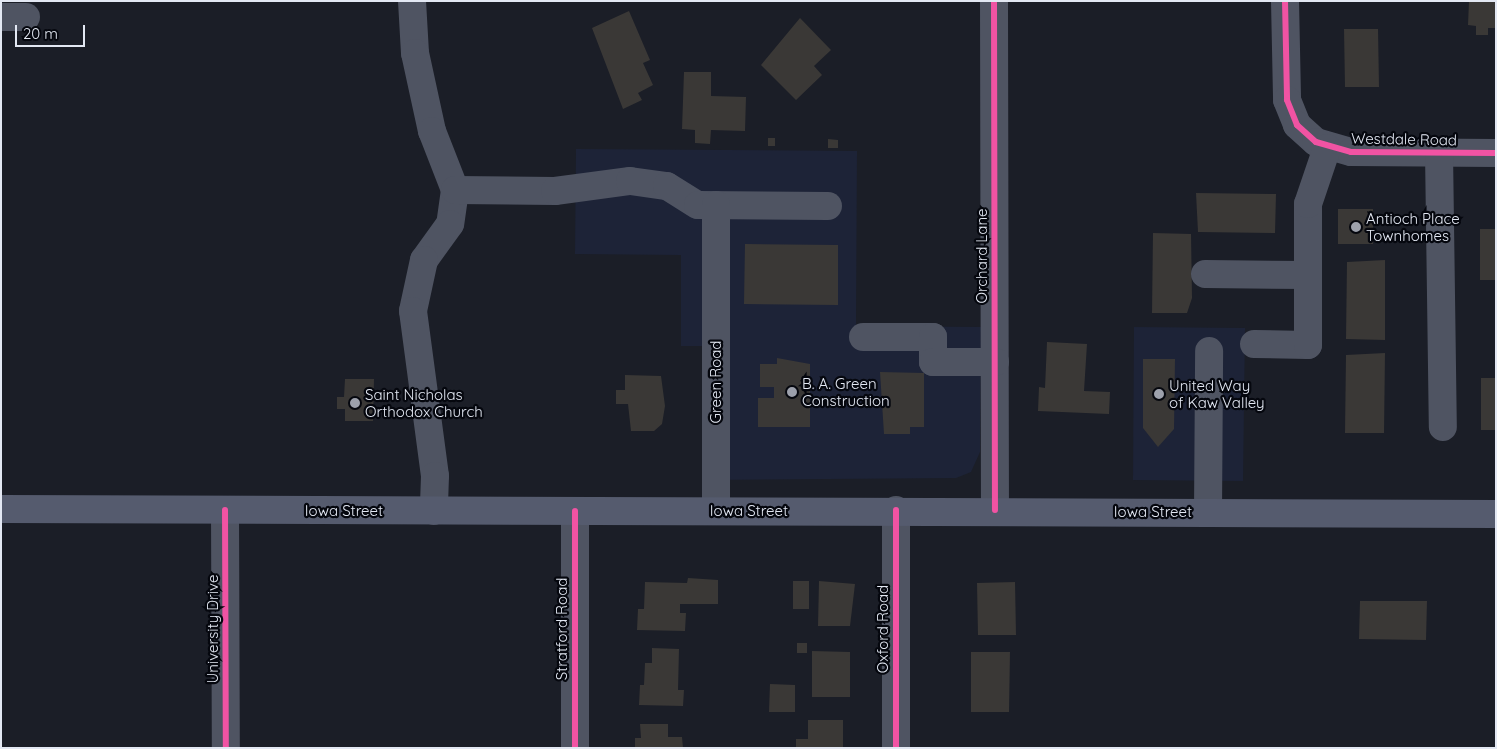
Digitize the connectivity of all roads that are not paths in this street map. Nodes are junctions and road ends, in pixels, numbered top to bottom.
1 (412, 1) edge
2 (994, 1) edge
3 (1285, 1) edge
4 (1327, 148) junction
5 (1439, 152) junction
6 (1496, 152) edge
7 (455, 190) junction
8 (716, 206) junction
9 (828, 206) dead end
10 (1205, 274) dead end
11 (1308, 275) junction
12 (863, 337) dead end
13 (1254, 344) dead end
14 (1209, 351) dead end
15 (995, 362) junction
16 (1443, 427) dead end
17 (1, 509) edge
18 (225, 510) junction
19 (896, 510) junction
20 (995, 510) junction
21 (574, 511) junction
22 (716, 511) junction
23 (434, 512) junction
24 (1208, 512) junction
25 (1496, 514) edge
26 (226, 748) edge
27 (575, 748) edge
28 (896, 748) edge

1 - 7 street
2 - 15 street, Orchard Lane
3 - 4 street
4 - 5 street, Westdale Road
4 - 11 street
5 - 6 street, Westdale Road
5 - 16 street
7 - 8 street
7 - 23 street
8 - 9 street
8 - 22 street, Green Road
10 - 11 street
11 - 13 street
12 - 15 street
14 - 24 street
15 - 20 street, Orchard Lane
17 - 18 highway, Iowa Street
18 - 23 highway, Iowa Street
18 - 26 street, University Drive
19 - 20 highway, Iowa Street
19 - 22 highway, Iowa Street
19 - 28 street, Oxford Road
20 - 24 highway, Iowa Street
21 - 22 highway, Iowa Street
21 - 23 highway, Iowa Street
21 - 27 street, Stratford Road
24 - 25 highway, Iowa Street

